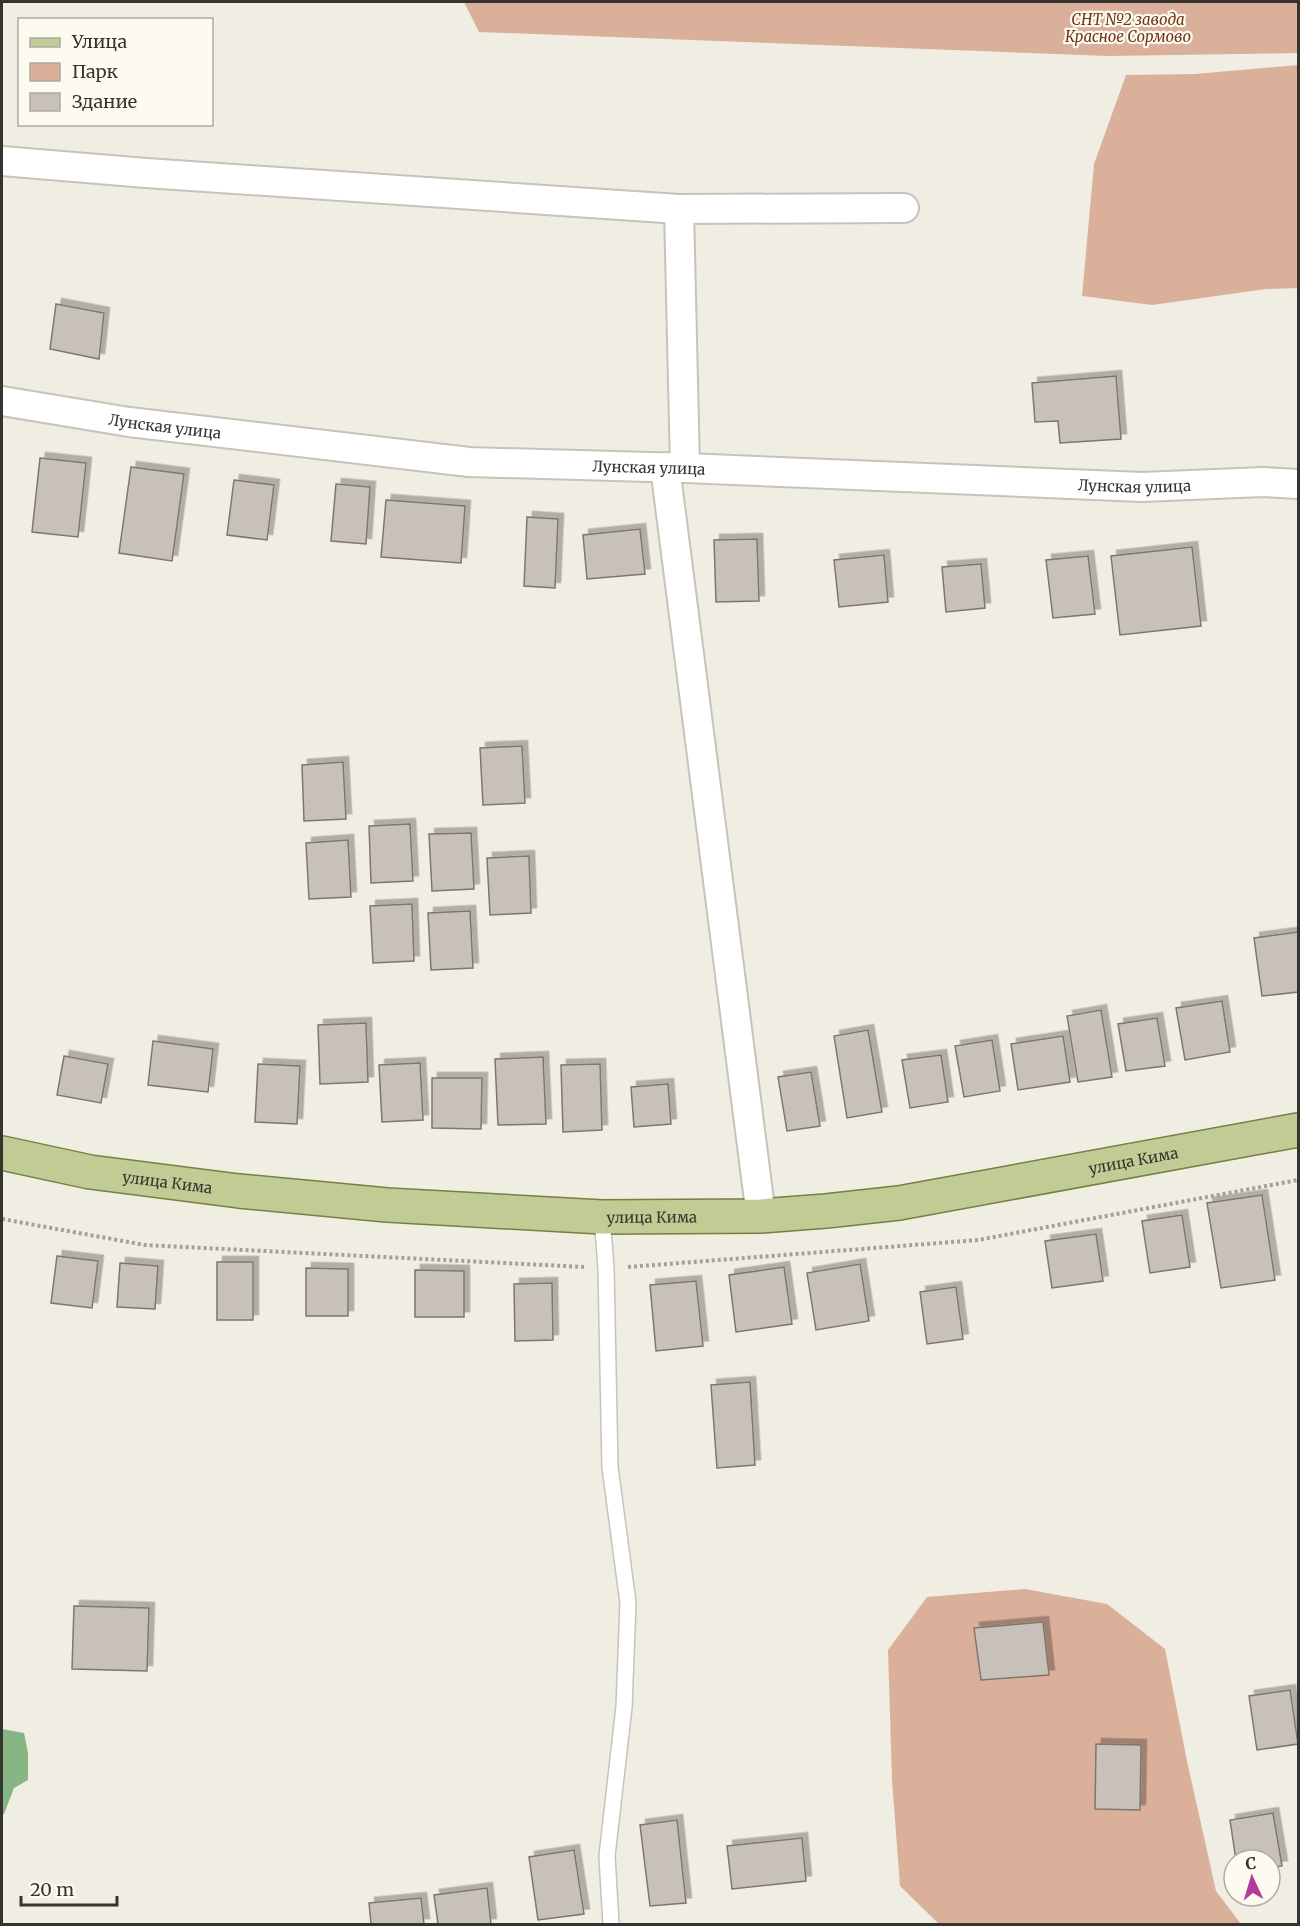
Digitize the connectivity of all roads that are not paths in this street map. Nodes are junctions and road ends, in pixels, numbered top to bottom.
1 (2, 161) edge
2 (904, 208) dead end
3 (679, 209) junction
4 (2, 401) edge
5 (675, 468) junction
6 (1299, 484) edge
7 (1299, 1130) edge
8 (2, 1153) edge
9 (761, 1216) junction
10 (602, 1217) junction
11 (611, 1924) edge

1 - 3 street
2 - 3 street
3 - 5 street
4 - 5 street, Лунская улица
5 - 6 street, Лунская улица
5 - 9 street
7 - 9 main road, улица Кима
8 - 10 main road, улица Кима
9 - 10 main road, улица Кима
10 - 11 lane

